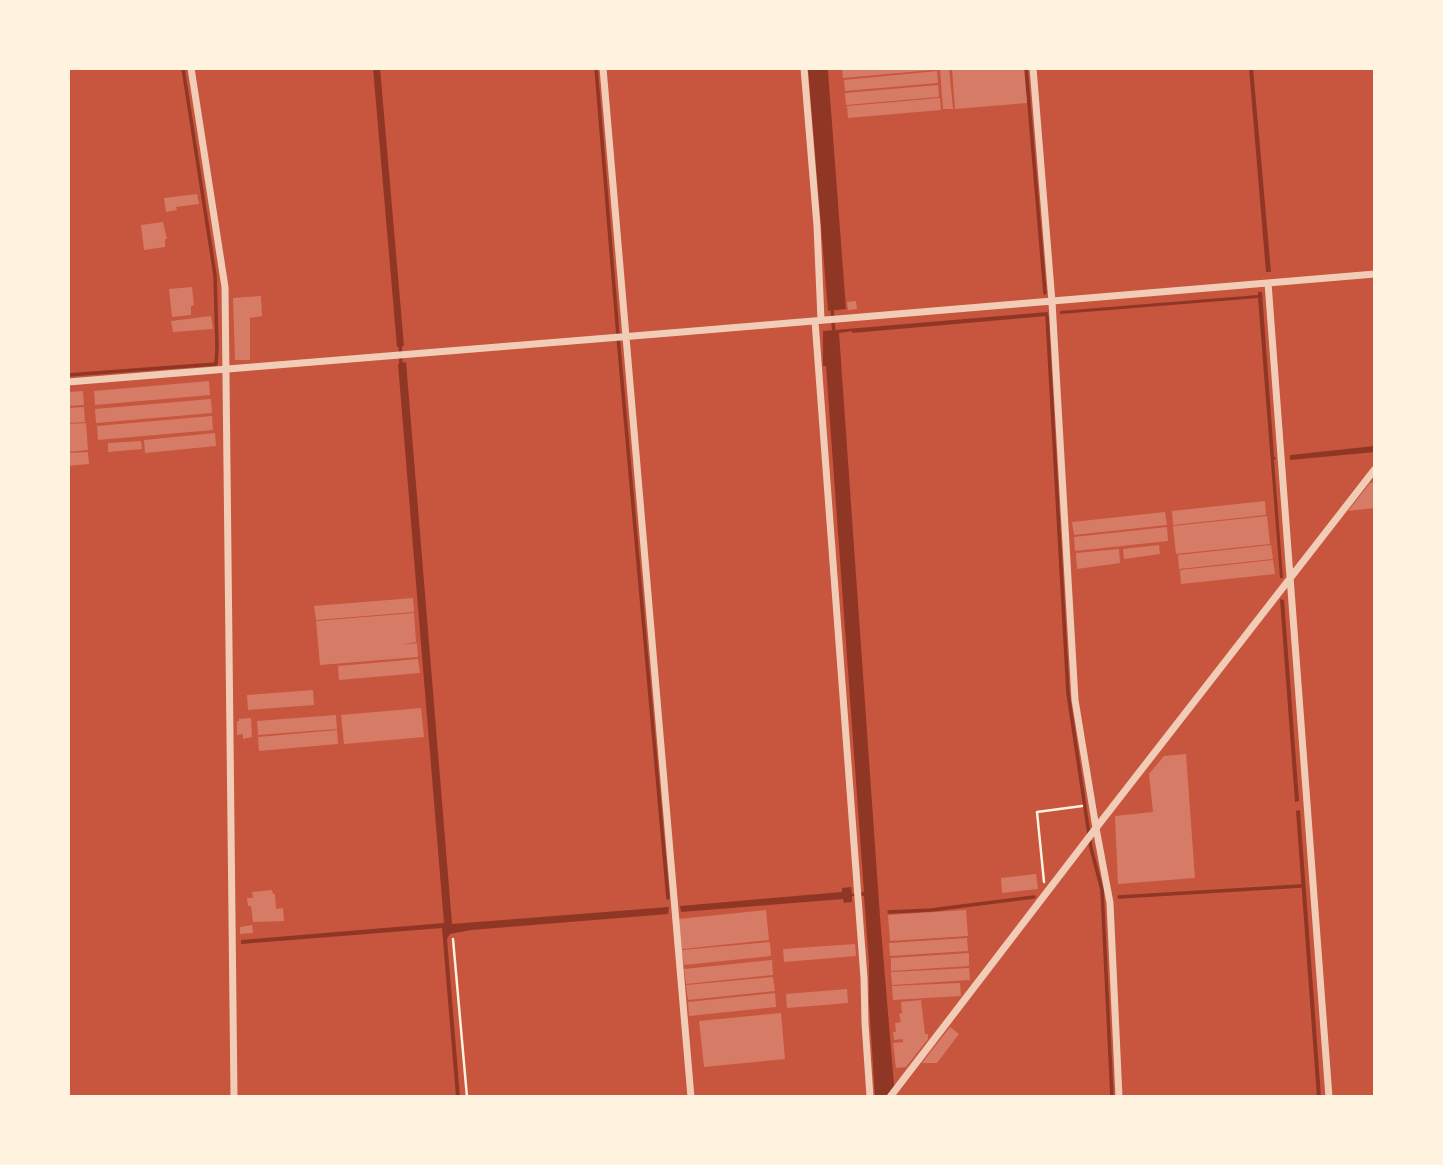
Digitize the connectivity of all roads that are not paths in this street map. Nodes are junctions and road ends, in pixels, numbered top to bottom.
1 (191, 68) edge
2 (603, 68) edge
3 (804, 68) edge
4 (1033, 68) edge
5 (1375, 274) edge
6 (1268, 283) junction
7 (1052, 302) junction
8 (820, 320) junction
9 (625, 335) junction
10 (226, 369) junction
11 (68, 383) edge
12 (1375, 469) edge
13 (1290, 578) junction
14 (1096, 828) junction
15 (893, 1093) edge
16 (234, 1097) edge
17 (691, 1097) edge
18 (870, 1097) edge
19 (1119, 1097) edge
20 (1329, 1097) edge

1 - 10 street
2 - 9 street
3 - 8 street
4 - 7 street
5 - 6 street
6 - 7 street
6 - 13 street
7 - 8 street
7 - 14 street
8 - 9 street
8 - 18 street
9 - 10 street
9 - 17 street
10 - 11 street
10 - 16 street
12 - 13 street
13 - 14 street
13 - 20 street
14 - 15 street
14 - 19 street

